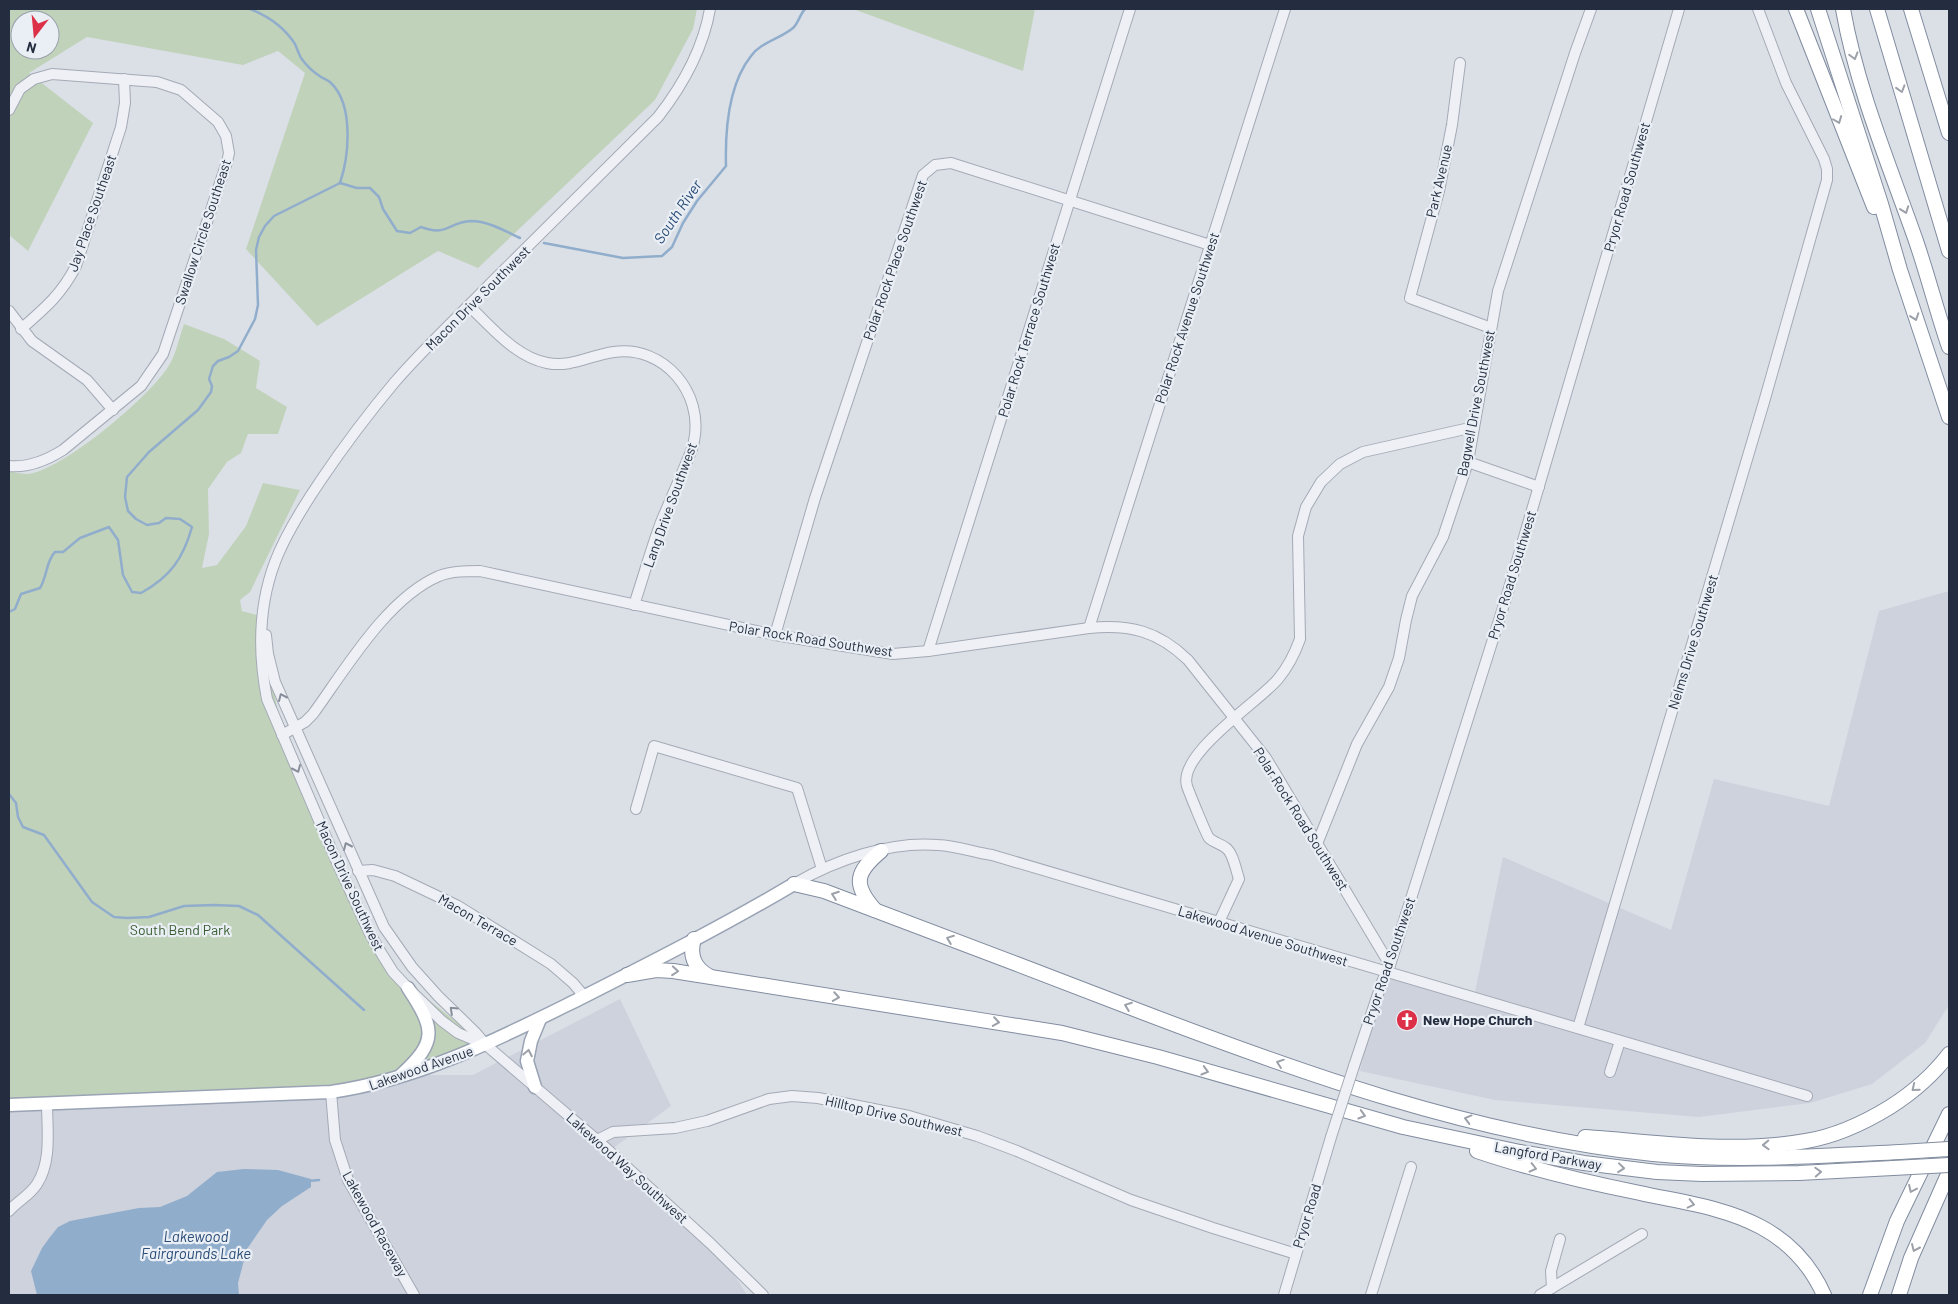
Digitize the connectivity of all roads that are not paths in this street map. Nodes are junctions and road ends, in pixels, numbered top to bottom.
1 (710, 9) edge
2 (1130, 9) edge
3 (1285, 9) edge
4 (1591, 9) edge
5 (1680, 9) edge
6 (1758, 9) edge
7 (1796, 9) edge
8 (1818, 9) edge
9 (1843, 9) edge
10 (1877, 9) edge
11 (1911, 9) edge
12 (1918, 9) edge
13 (1460, 63) dead end
14 (1932, 74) junction
15 (124, 79) junction
16 (9, 110) edge
17 (1949, 133) edge
18 (1070, 200) junction
19 (1210, 245) junction
20 (1949, 251) edge
21 (1900, 270) junction
22 (469, 306) junction
23 (9, 311) edge
24 (1491, 328) junction
25 (21, 329) junction
26 (1949, 347) edge
27 (113, 410) junction
28 (1949, 418) edge
29 (1474, 427) junction
30 (1468, 462) junction
31 (9, 466) edge
32 (1539, 487) junction
33 (265, 602) junction
34 (634, 605) junction
35 (1089, 628) junction
36 (775, 635) junction
37 (928, 651) junction
38 (1233, 717) junction
39 (295, 728) junction
40 (282, 735) junction
41 (636, 809) dead end
42 (1317, 844) junction
43 (880, 851) junction
44 (822, 869) junction
45 (358, 871) junction
46 (794, 884) junction
47 (875, 910) junction
48 (1219, 922) junction
49 (694, 939) junction
50 (1388, 969) junction
51 (627, 975) junction
52 (710, 976) junction
53 (408, 988) junction
54 (584, 996) junction
55 (540, 1019) junction
56 (1578, 1028) junction
57 (1620, 1041) junction
58 (486, 1046) junction
59 (1949, 1054) edge
60 (1610, 1072) dead end
61 (397, 1078) junction
62 (535, 1087) junction
63 (332, 1092) junction
64 (1807, 1096) dead end
65 (47, 1103) junction
66 (9, 1105) edge
67 (1949, 1114) edge
68 (1403, 1127) junction
69 (1515, 1132) junction
70 (1331, 1137) joint
71 (597, 1140) junction
72 (1949, 1150) edge
73 (1949, 1165) edge
74 (1411, 1168) dead end
75 (1949, 1172) edge
76 (9, 1211) edge
77 (1642, 1234) dead end
78 (1560, 1239) dead end
79 (1296, 1254) junction
80 (1552, 1288) junction
81 (414, 1295) edge
82 (763, 1295) edge
83 (1284, 1295) edge
84 (1371, 1295) edge
85 (1540, 1295) edge
86 (1824, 1295) edge
87 (1870, 1295) edge
88 (1899, 1295) edge

1 - 22 street, Macon Drive Southwest
2 - 18 street, Polar Rock Terrace Southwest
3 - 19 street, Polar Rock Avenue Southwest
4 - 24 street, Bagwell Drive Southwest
5 - 32 street, Pryor Road Southwest
6 - 56 street, Nelms Drive Southwest
7 -> 21 highway
8 - 21 highway
9 -> 26 highway
10 -> 20 highway
11 - 14 highway
12 - 14 highway
13 - 24 street, Park Avenue
14 - 17 highway
15 - 16 street, Swallow Circle Southeast
15 - 25 street, Jay Place Southeast
15 - 27 street, Swallow Circle Southeast
18 - 19 street, Polar Rock Place Southwest
18 - 36 street, Polar Rock Place Southwest
18 - 37 street, Polar Rock Terrace Southwest
19 - 35 street, Polar Rock Avenue Southwest
21 -> 28 highway
22 - 33 street, Macon Drive Southwest
22 - 34 street, Lang Drive Southwest
23 - 25 street
24 - 29 street, Bagwell Drive Southwest
25 - 27 street
27 - 31 street, Swallow Circle Southeast
29 - 30 street, Bagwell Drive Southwest
29 - 38 street
30 - 32 street
30 - 42 street, Bagwell Drive Southwest
32 - 50 street, Pryor Road Southwest
39 -> 33 street, Macon Drive Southwest
33 - 40 street, Macon Drive Southwest
34 - 36 street, Polar Rock Road Southwest
34 - 39 street, Polar Rock Road Southwest
35 - 37 street, Polar Rock Road Southwest
35 - 38 street, Polar Rock Road Southwest
36 - 37 street, Polar Rock Road Southwest
38 - 42 street, Polar Rock Road Southwest
38 - 48 street
39 - 40 street, Polar Rock Road Southwest
45 -> 39 street, Macon Drive Southwest
40 -> 53 street, Macon Drive Southwest
41 - 44 street
42 - 50 street, Polar Rock Road Southwest
43 - 44 street, Lakewood Avenue Southwest
43 - 47 highway
43 - 48 street, Lakewood Avenue Southwest
44 - 46 street, Lakewood Avenue Southwest
45 - 54 street, Macon Terrace
58 -> 45 street, Macon Drive Southwest
47 -> 46 highway, Langford Parkway
46 - 49 main road, Lakewood Avenue
69 -> 47 highway, Langford Parkway
48 - 50 street, Lakewood Avenue Southwest
49 - 51 main road, Lakewood Avenue
49 - 52 highway
50 - 56 street, Lakewood Avenue Southwest
50 - 70 street, Pryor Road Southwest, bridge
51 -> 52 highway, Langford Parkway
51 - 54 main road, Lakewood Avenue
52 -> 68 highway, Langford Parkway
53 - 58 street, Macon Drive Southwest
53 - 61 main road
54 - 55 main road, Lakewood Avenue
55 - 58 main road, Lakewood Avenue
62 -> 55 main road
56 - 57 street, Lakewood Avenue Southwest
57 - 60 street
57 - 64 street, Lakewood Avenue Southwest
58 - 61 main road, Lakewood Avenue
58 - 62 street, Lakewood Way Southwest
59 -> 69 highway
61 - 63 main road, Lakewood Avenue
62 - 71 street, Lakewood Way Southwest
63 - 65 main road, Lakewood Avenue
63 - 81 street, Lakewood Raceway
65 - 66 main road, Lakewood Avenue
65 - 76 street
67 -> 87 highway
68 -> 73 highway, Langford Parkway, bridge
68 -> 86 highway
69 - 72 highway, Langford Parkway, bridge
70 - 79 street, Pryor Road
71 - 79 street, Hilltop Drive Southwest
71 - 82 street, Lakewood Way Southwest
74 - 84 street
75 -> 88 highway
77 - 80 street
78 - 80 street
79 - 83 street, Pryor Road
80 - 85 street

